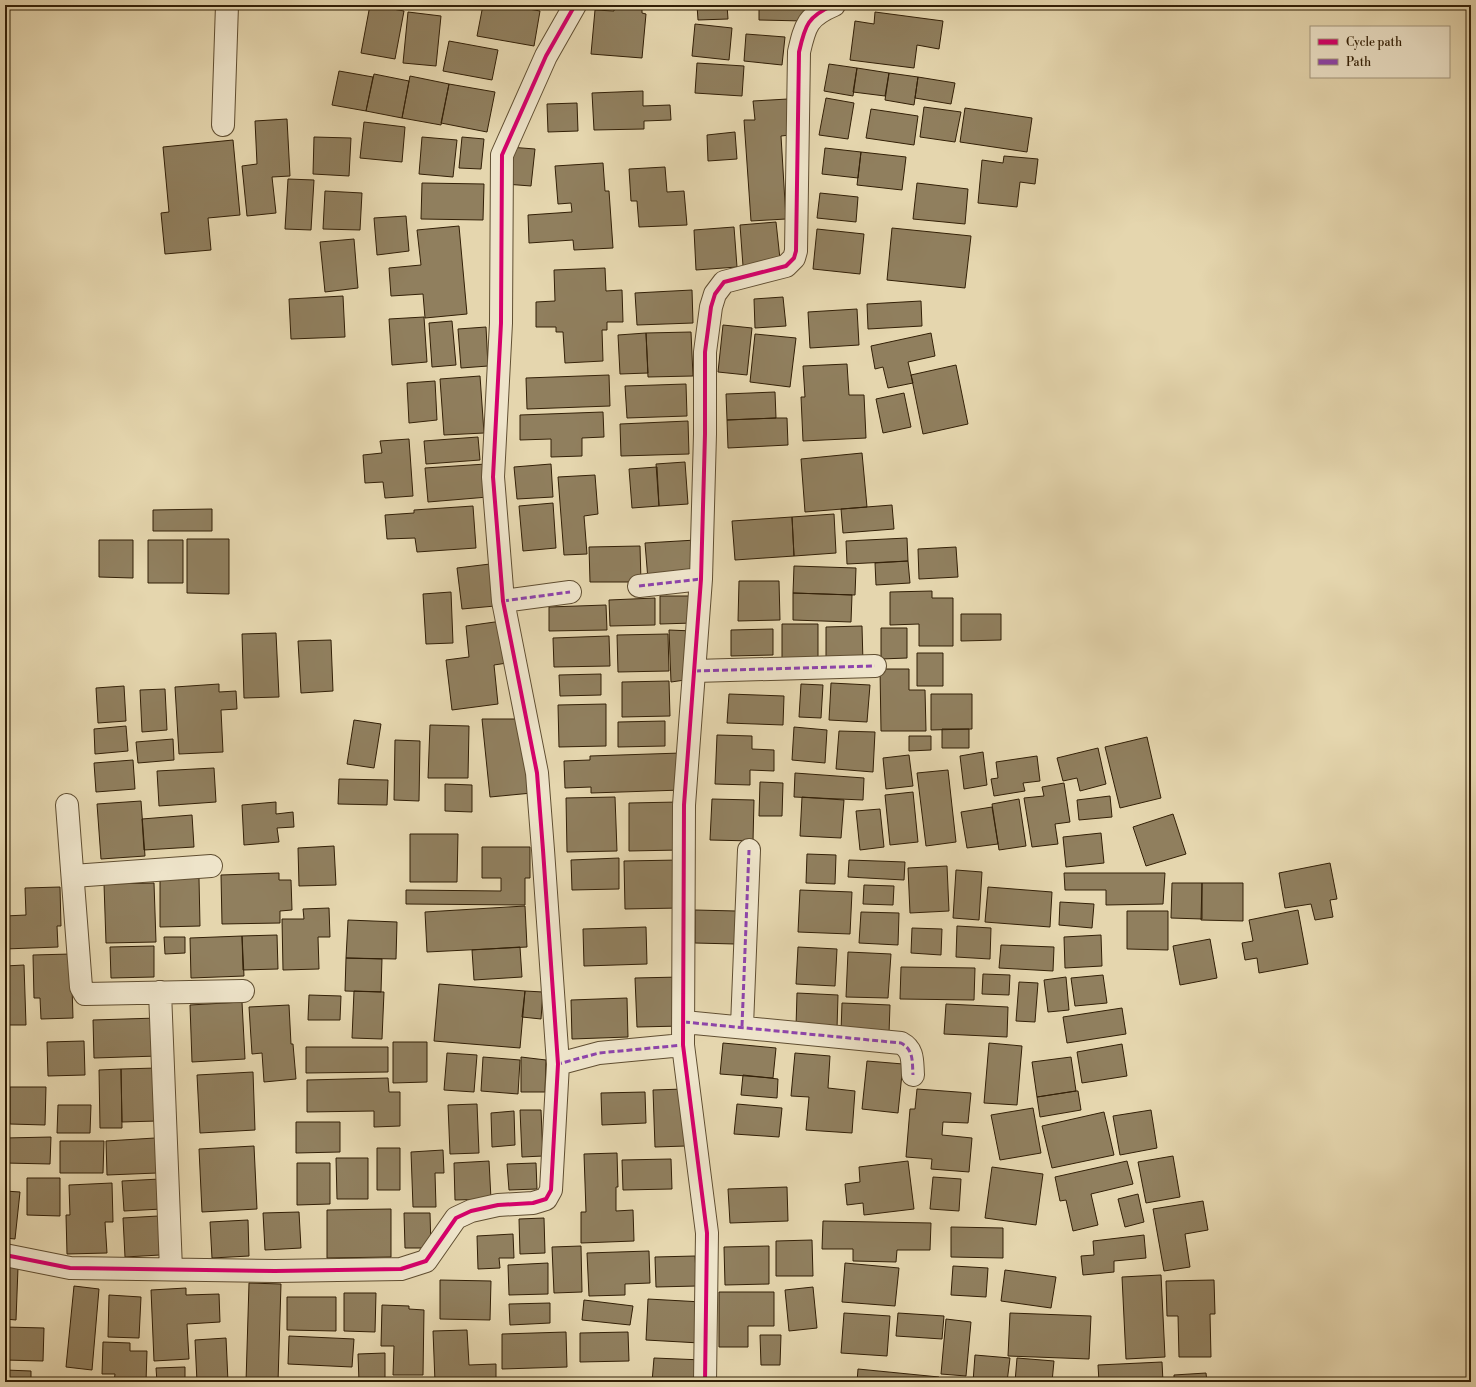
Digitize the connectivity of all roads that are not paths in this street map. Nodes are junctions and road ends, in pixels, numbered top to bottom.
1 (227, 5) edge
2 (575, 5) edge
3 (834, 5) edge
4 (223, 125) dead end
5 (701, 579) junction
6 (639, 586) dead end
7 (570, 592) dead end
8 (503, 601) junction
9 (874, 666) dead end
10 (695, 670) junction
11 (67, 806) dead end
12 (749, 850) dead end
13 (211, 866) dead end
14 (73, 876) junction
15 (243, 991) dead end
16 (160, 992) junction
17 (684, 1022) junction
18 (742, 1026) junction
19 (683, 1045) junction
20 (558, 1064) junction
21 (912, 1075) dead end
22 (5, 1255) edge
23 (171, 1269) junction
24 (705, 1382) edge

1 - 4 street
2 - 8 street
3 - 5 street
5 - 6 street
5 - 10 street
7 - 8 street
8 - 20 street
9 - 10 street
10 - 17 street
11 - 14 street
12 - 18 street
13 - 14 street
14 - 16 street
15 - 16 street
16 - 23 street
17 - 18 street
17 - 19 street
18 - 21 street
19 - 20 street
19 - 24 street
20 - 23 street
22 - 23 street

